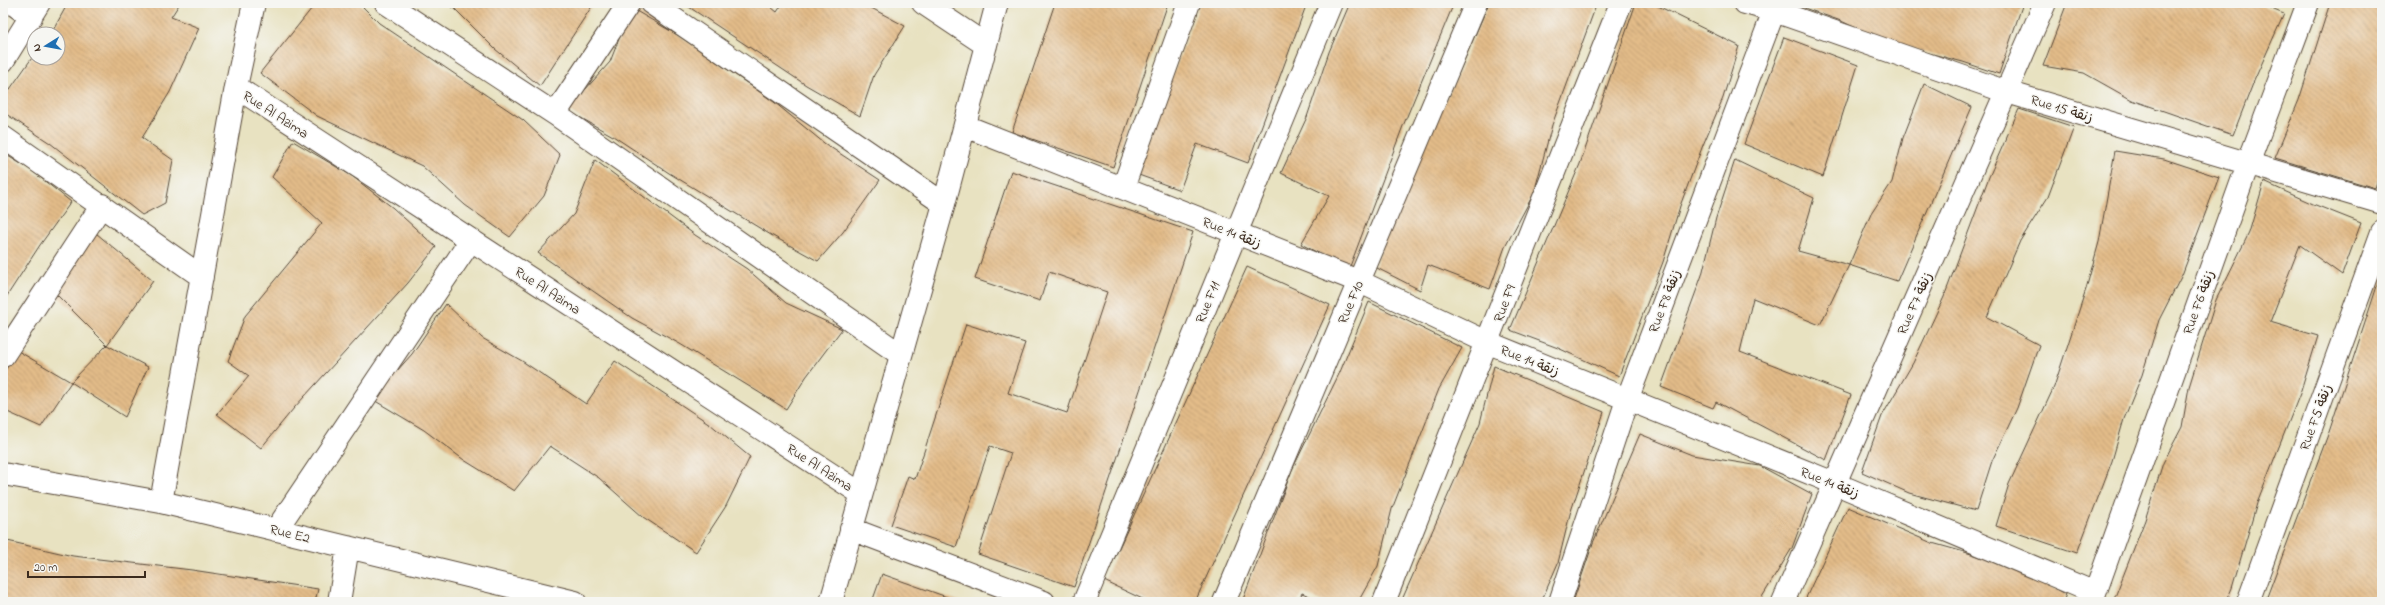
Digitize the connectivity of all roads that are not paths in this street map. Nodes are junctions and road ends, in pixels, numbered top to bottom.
1 (12, 3) edge
2 (254, 3) edge
3 (386, 3) edge
4 (629, 3) edge
5 (651, 3) edge
6 (923, 3) edge
7 (997, 3) edge
8 (1189, 3) edge
9 (1331, 3) edge
10 (1476, 3) edge
11 (1621, 3) edge
12 (1745, 3) edge
13 (2045, 3) edge
14 (2302, 5) edge
15 (1776, 7) edge
16 (35, 10) edge
17 (986, 45) junction
18 (3, 61) edge
19 (236, 87) junction
20 (2007, 92) junction
21 (555, 114) junction
22 (965, 126) junction
23 (3, 137) edge
24 (2248, 164) junction
25 (1123, 188) junction
26 (2382, 202) edge
27 (944, 204) junction
28 (102, 205) junction
29 (2382, 232) edge
30 (1236, 233) junction
31 (471, 240) junction
32 (202, 277) junction
33 (1358, 281) junction
34 (1488, 343) junction
35 (900, 355) junction
36 (3, 356) edge
37 (1627, 400) junction
38 (3, 474) edge
39 (1834, 483) junction
40 (860, 493) junction
41 (161, 502) junction
42 (851, 529) junction
43 (276, 530) junction
44 (348, 547) junction
45 (2093, 598) edge
46 (339, 602) edge
47 (575, 602) edge
48 (830, 602) edge
49 (1044, 602) edge
50 (1084, 602) edge
51 (1224, 602) edge
52 (1384, 602) edge
53 (1560, 602) edge
54 (1783, 602) edge
55 (2248, 602) edge

1 - 16 street
2 - 19 street
3 - 21 street
4 - 21 street
5 - 27 street
6 - 17 street
7 - 17 street
8 - 25 street
9 - 30 street, Rue F11
10 - 33 street, Rue F10
11 - 34 street, Rue F9
12 - 15 street, Rue 15 زنقة
13 - 20 street, Rue F7 زنقة
14 - 24 street, Rue F6 زنقة
15 - 20 street, Rue 15 زنقة
15 - 37 street, Rue F8 زنقة
16 - 18 street
17 - 22 street
19 - 31 street, Rue Al Azima
19 - 32 street
20 - 24 street, Rue 15 زنقة
20 - 39 street, Rue F7 زنقة
21 - 35 street
22 - 25 street, Rue 14 زنقة
22 - 27 street
23 - 28 street
24 - 26 street, Rue 15 زنقة
24 - 45 street, Rue F6 زنقة
25 - 30 street, Rue 14 زنقة
27 - 35 street
28 - 32 street
28 - 36 street
29 - 55 street, Rue F5 زنقة
30 - 33 street, Rue 14 زنقة
30 - 50 street, Rue F11
31 - 40 street, Rue Al Azima
31 - 43 street
32 - 41 street
33 - 34 street, Rue 14 زنقة
33 - 51 street, Rue F10
34 - 37 street, Rue 14 زنقة
34 - 52 street, Rue F9
35 - 40 street
37 - 39 street, Rue 14 زنقة
37 - 53 street, Rue F8 زنقة
38 - 41 street, Rue E2
39 - 45 street, Rue 14 زنقة
39 - 54 street, Rue F7 زنقة
40 - 42 street
41 - 43 street, Rue E2
42 - 48 street
42 - 49 street
43 - 44 street, Rue E2
44 - 46 street
44 - 47 street, Rue E2

